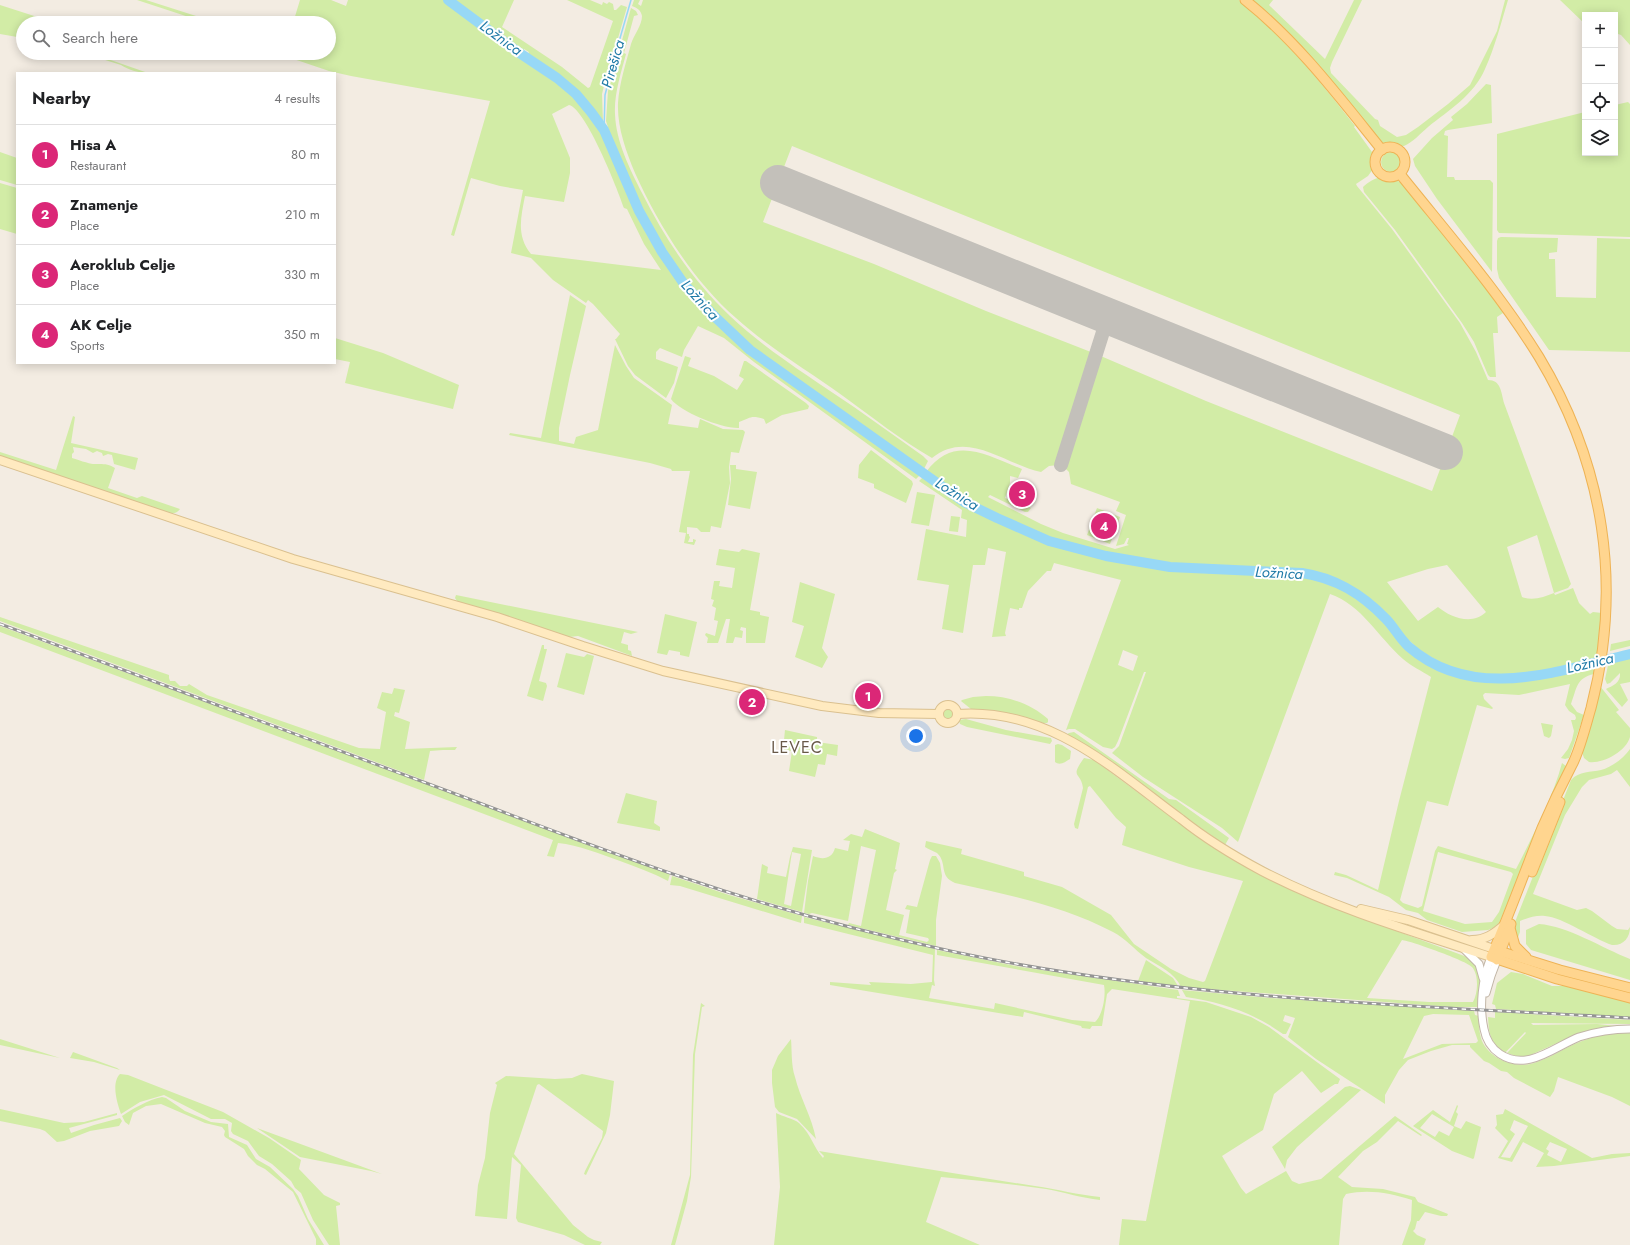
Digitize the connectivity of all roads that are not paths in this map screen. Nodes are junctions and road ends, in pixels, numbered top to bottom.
1 (1245, 0) edge
2 (1382, 150) junction
3 (1400, 174) junction
4 (0, 460) edge
5 (939, 714) junction
6 (957, 714) junction
7 (1329, 901) junction
8 (1507, 926) junction
9 (1466, 939) junction
10 (1463, 948) junction
11 (1496, 954) junction
12 (1531, 961) junction
13 (1484, 981) junction
14 (1630, 988) edge
15 (1630, 998) edge
16 (1482, 1007) junction
17 (1630, 1029) edge

1 - 2 main road
2 - 3 main road
2 - 3 main road
3 - 8 main road
4 - 5 main road
5 - 6 main road
5 - 6 main road
6 - 7 main road
7 - 9 main road
7 - 10 main road
8 - 9 main road
8 - 11 main road
8 - 12 main road
9 - 11 main road
10 - 11 main road
10 - 13 street
11 - 12 main road
11 - 13 street
11 - 15 main road
11 - 16 street
12 - 14 main road
13 - 16 street
16 - 17 street

